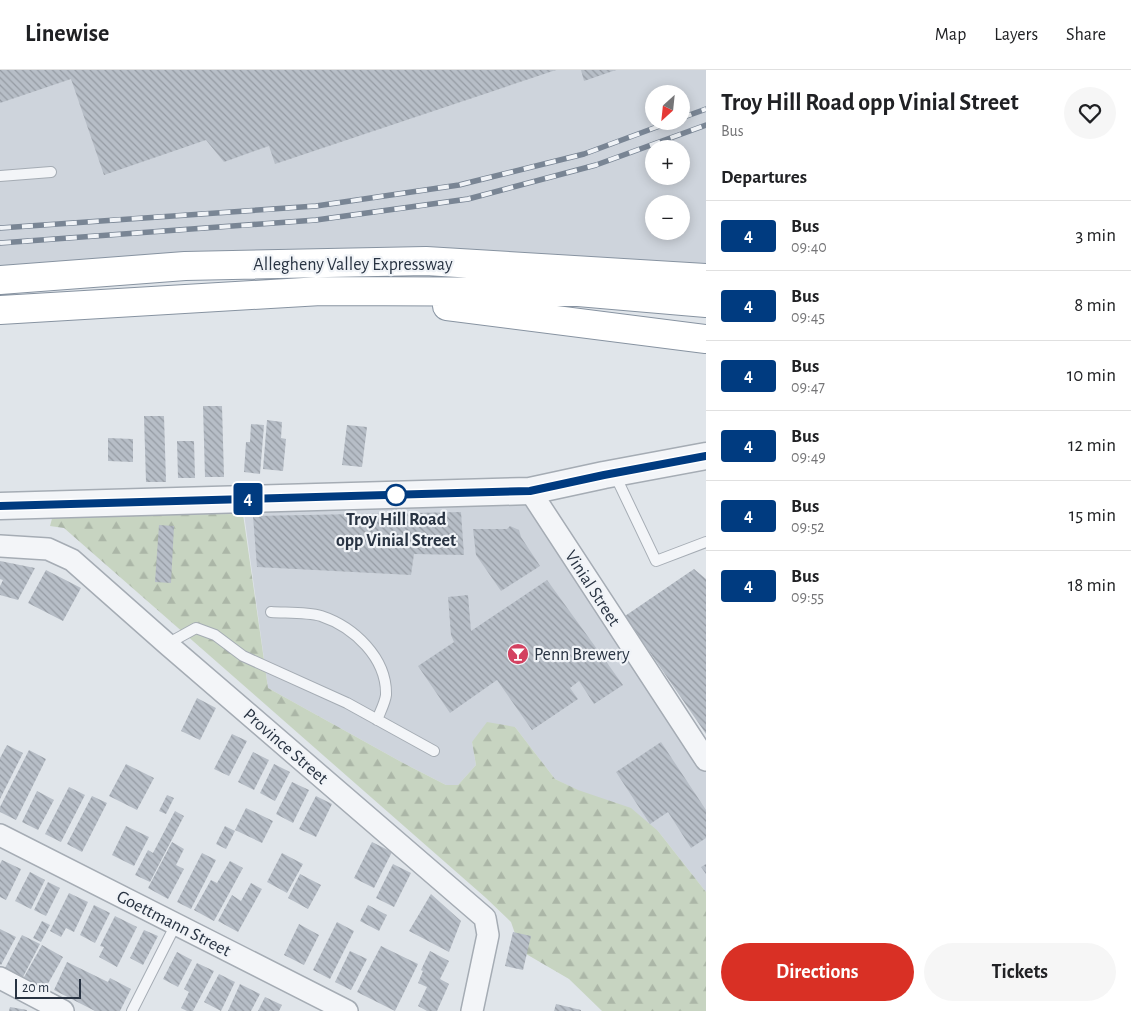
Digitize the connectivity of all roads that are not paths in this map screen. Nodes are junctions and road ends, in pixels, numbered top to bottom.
1 (51, 172) dead end
2 (0, 176) edge
3 (706, 262) edge
4 (547, 267) junction
5 (706, 278) edge
6 (0, 280) edge
7 (321, 291) junction
8 (706, 303) edge
9 (0, 310) edge
10 (706, 338) edge
11 (706, 456) edge
12 (614, 473) junction
13 (530, 491) junction
14 (0, 506) edge
15 (706, 542) edge
16 (0, 546) edge
17 (271, 612) dead end
18 (167, 644) junction
19 (376, 720) junction
20 (434, 751) dead end
21 (706, 760) edge
22 (0, 834) edge
23 (176, 924) junction
24 (0, 978) edge
25 (63, 1011) edge
26 (132, 1011) edge
27 (348, 1011) edge
28 (472, 1011) edge

1 - 2 lane
3 - 4 highway
4 - 5 highway, Allegheny Valley Expressway
4 - 6 highway, Allegheny Valley Expressway
7 - 8 highway, Allegheny Valley Expressway
7 - 9 highway, Allegheny Valley Expressway
7 - 10 highway
11 - 12 street
12 - 13 street
12 - 15 lane
13 - 14 street
13 - 21 street, Vinial Street
16 - 18 street, Province Street
17 - 19 lane
18 - 19 lane
18 - 28 street, Province Street
19 - 20 lane
22 - 23 street, Goettmann Street
23 - 26 lane
23 - 27 street, Goettmann Street
24 - 25 street

